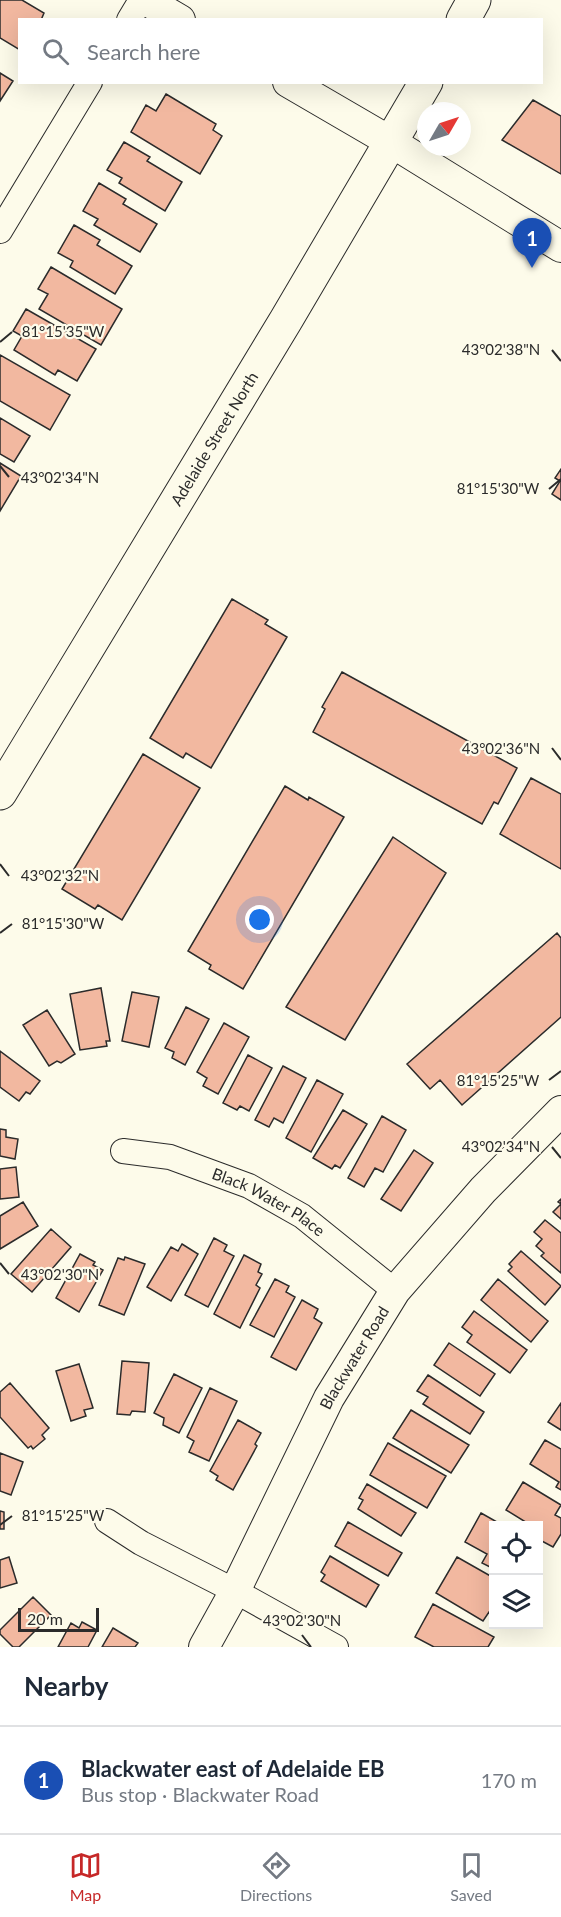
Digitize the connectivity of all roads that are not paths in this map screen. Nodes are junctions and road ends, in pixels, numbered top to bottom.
1 (141, 0) edge
2 (146, 0) edge
3 (474, 0) edge
4 (130, 18) edge
5 (177, 18) edge
6 (464, 18) edge
7 (89, 84) edge
8 (291, 84) edge
9 (425, 84) edge
10 (391, 142) junction
11 (0, 231) edge
12 (561, 248) edge
13 (0, 793) edge
14 (561, 1111) edge
15 (123, 1151) dead end
16 (395, 1291) junction
17 (107, 1521) dead end
18 (236, 1591) junction
19 (204, 1647) edge
20 (336, 1647) edge

1 - 4 street
2 - 5 street
3 - 6 main road
7 - 11 street
8 - 10 street
9 - 10 main road, Adelaide Street North
10 - 12 street
10 - 13 main road, Adelaide Street North
14 - 16 street, Blackwater Road
15 - 16 street, Black Water Place
16 - 18 street, Blackwater Road
17 - 18 street
18 - 19 street, Blackwater Road
18 - 20 street

